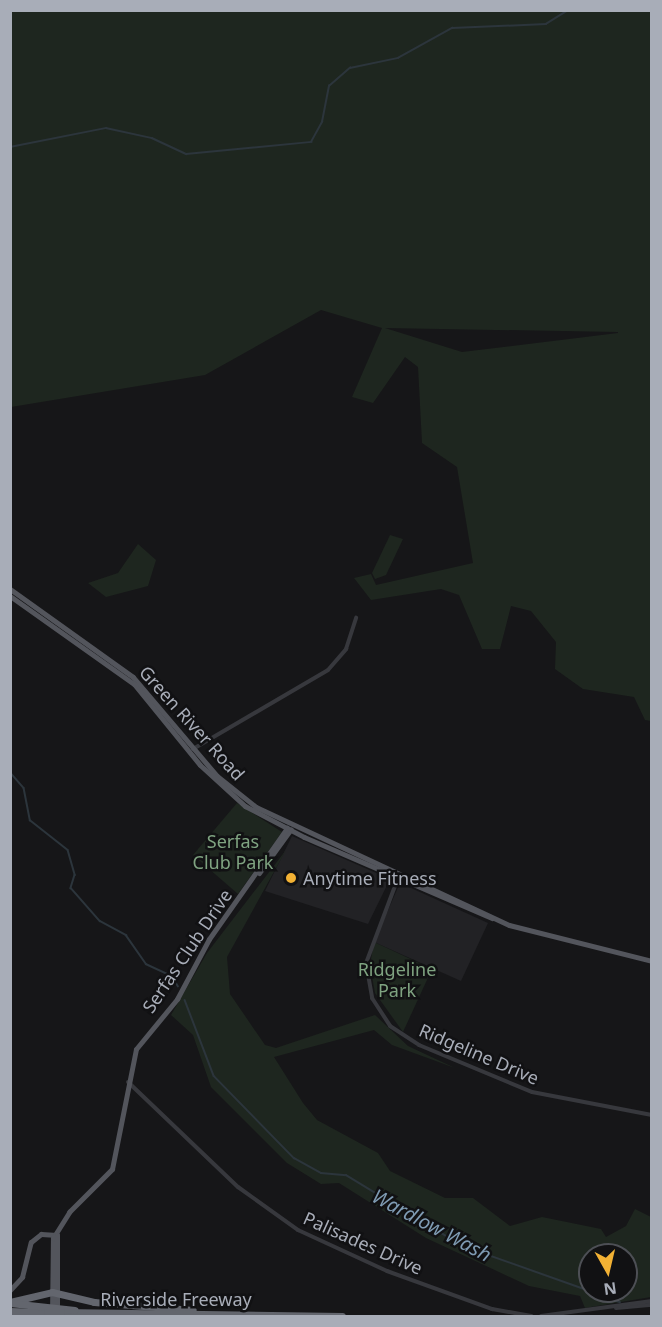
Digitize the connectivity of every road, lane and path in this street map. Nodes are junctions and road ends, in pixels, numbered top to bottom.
1 (10, 589) edge
2 (10, 596) edge
3 (33, 612) junction
4 (356, 618) dead end
5 (63, 626) junction
6 (192, 750) junction
7 (289, 828) junction
8 (398, 876) junction
9 (440, 895) junction
10 (482, 911) junction
11 (474, 913) junction
12 (492, 918) junction
13 (651, 961) edge
14 (128, 1082) junction
15 (651, 1115) edge
16 (57, 1235) junction
17 (10, 1290) edge
18 (55, 1293) junction
19 (10, 1303) edge
20 (651, 1303) edge
21 (10, 1311) edge
22 (201, 1313) junction
23 (54, 1314) edge
24 (86, 1314) junction
25 (342, 1317) edge
26 (531, 1317) edge
27 (541, 1317) edge

1 - 5 main road, Green River Road
2 - 3 main road, Green River Road
3 - 5 main road
3 - 6 main road, Green River Road
4 - 6 street
5 - 6 main road, Green River Road
6 - 7 main road, Green River Road
7 - 8 main road, Green River Road
7 - 14 main road, Serfas Club Drive
8 - 9 main road, Green River Road
8 - 15 street, Ridgeline Drive
9 - 10 main road, Green River Road
9 - 11 main road, Green River Road
10 - 11 main road
10 - 12 main road, Green River Road
11 - 12 main road, Green River Road
12 - 13 main road, Green River Road
14 - 16 main road, Serfas Club Drive
14 - 26 street, Palisades Drive
16 - 17 main road
16 - 18 main road, Serfas Club Drive
18 - 19 highway
18 - 22 highway
18 - 23 main road, Serfas Club Drive
19 - 24 highway, bridge
20 - 27 street
21 - 23 highway, Riverside Freeway
22 - 24 highway, Riverside Freeway
22 - 25 highway, Riverside Freeway
23 - 24 highway, Riverside Freeway

